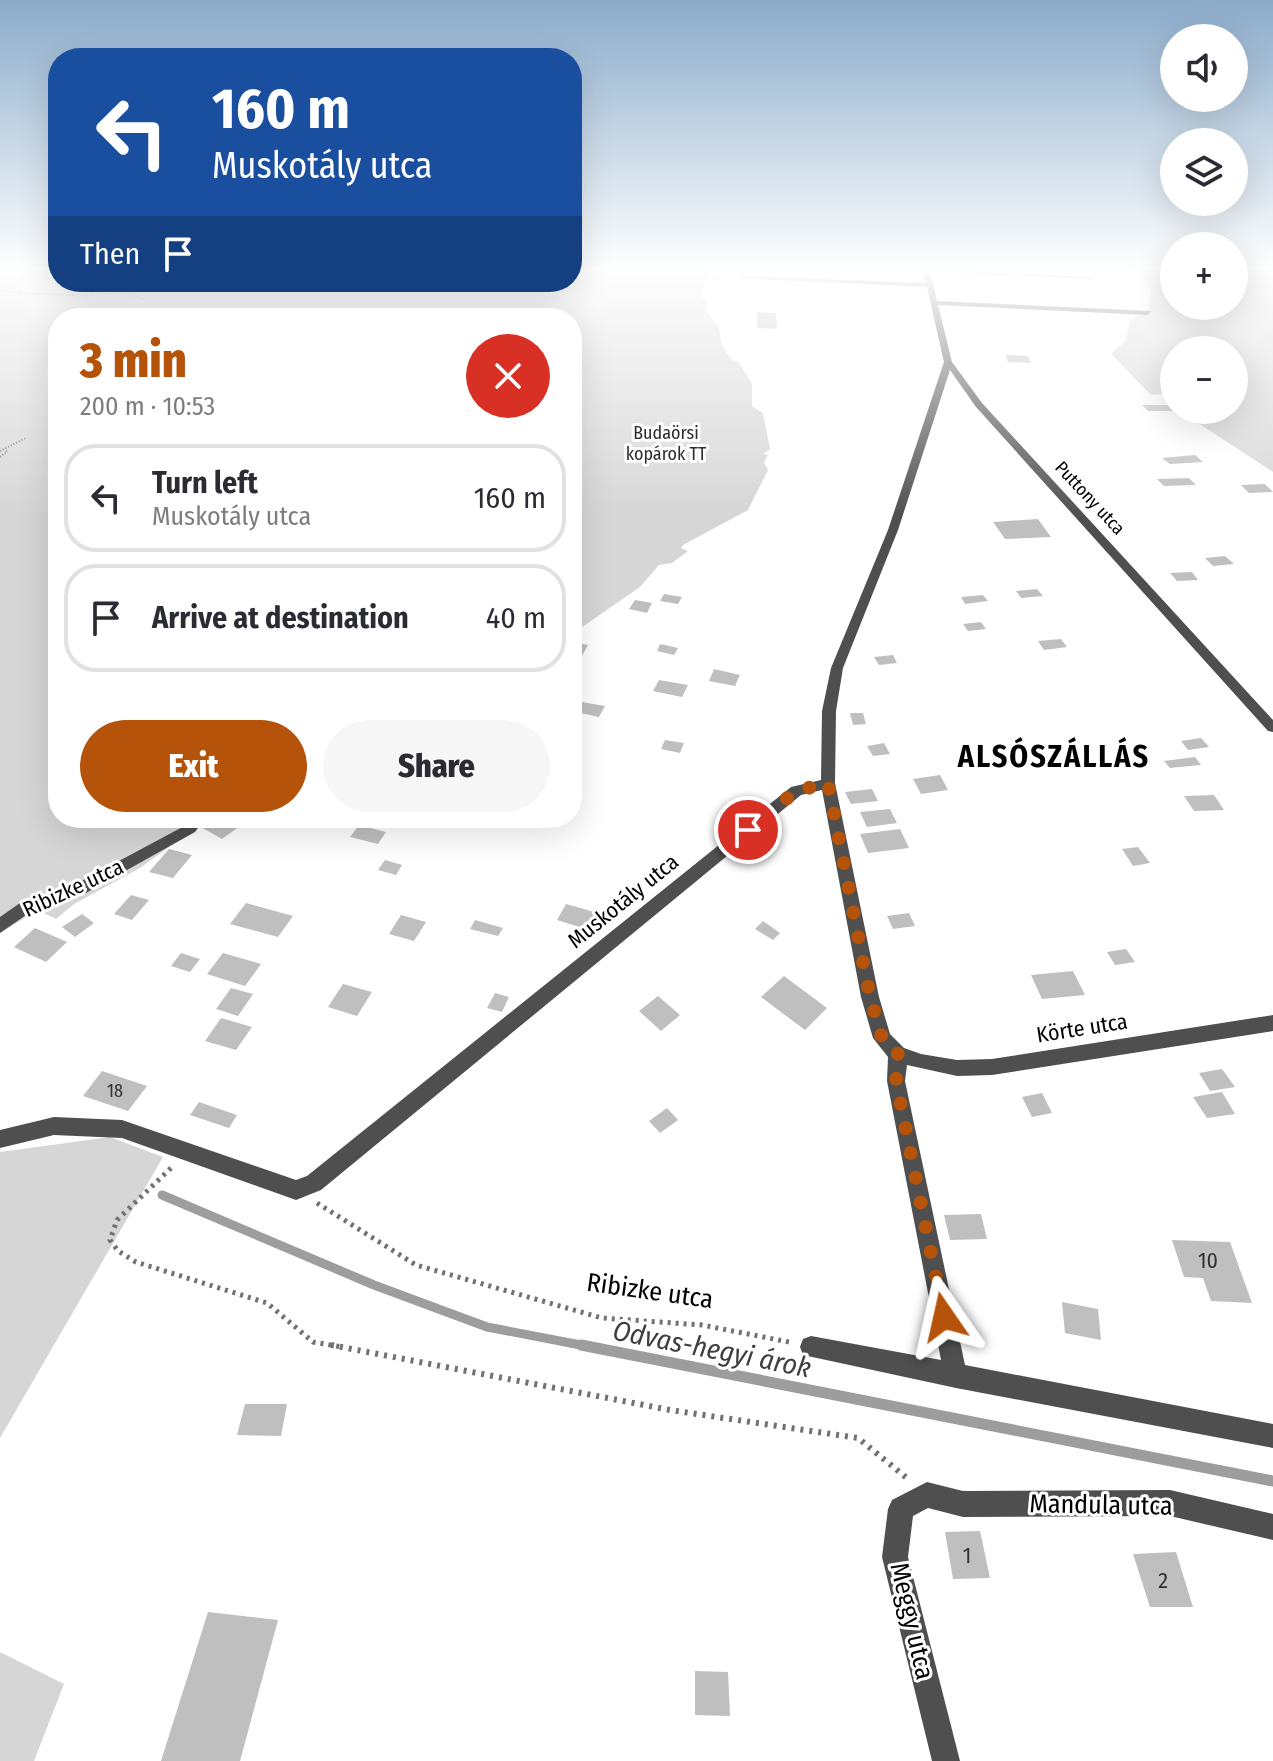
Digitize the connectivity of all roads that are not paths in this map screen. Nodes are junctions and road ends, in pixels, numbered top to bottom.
1 (945, 351) edge
2 (948, 362) junction
3 (1273, 728) edge
4 (828, 783) junction
5 (190, 828) dead end
6 (0, 926) edge
7 (1273, 1023) edge
8 (898, 1054) junction
9 (0, 1139) edge
10 (811, 1347) road end
11 (956, 1376) junction
12 (1273, 1436) edge
13 (927, 1495) joint
14 (1273, 1527) edge
15 (946, 1761) edge

1 - 2 street, Puttony utca
2 - 3 street, Puttony utca
2 - 4 street
4 - 8 street
4 - 9 street, Muskotály utca
5 - 6 street, Ribizke utca
7 - 8 street, Körte utca
8 - 11 street
10 - 11 street
11 - 12 street
13 - 14 street, Mandula utca
13 - 15 street, Meggy utca

